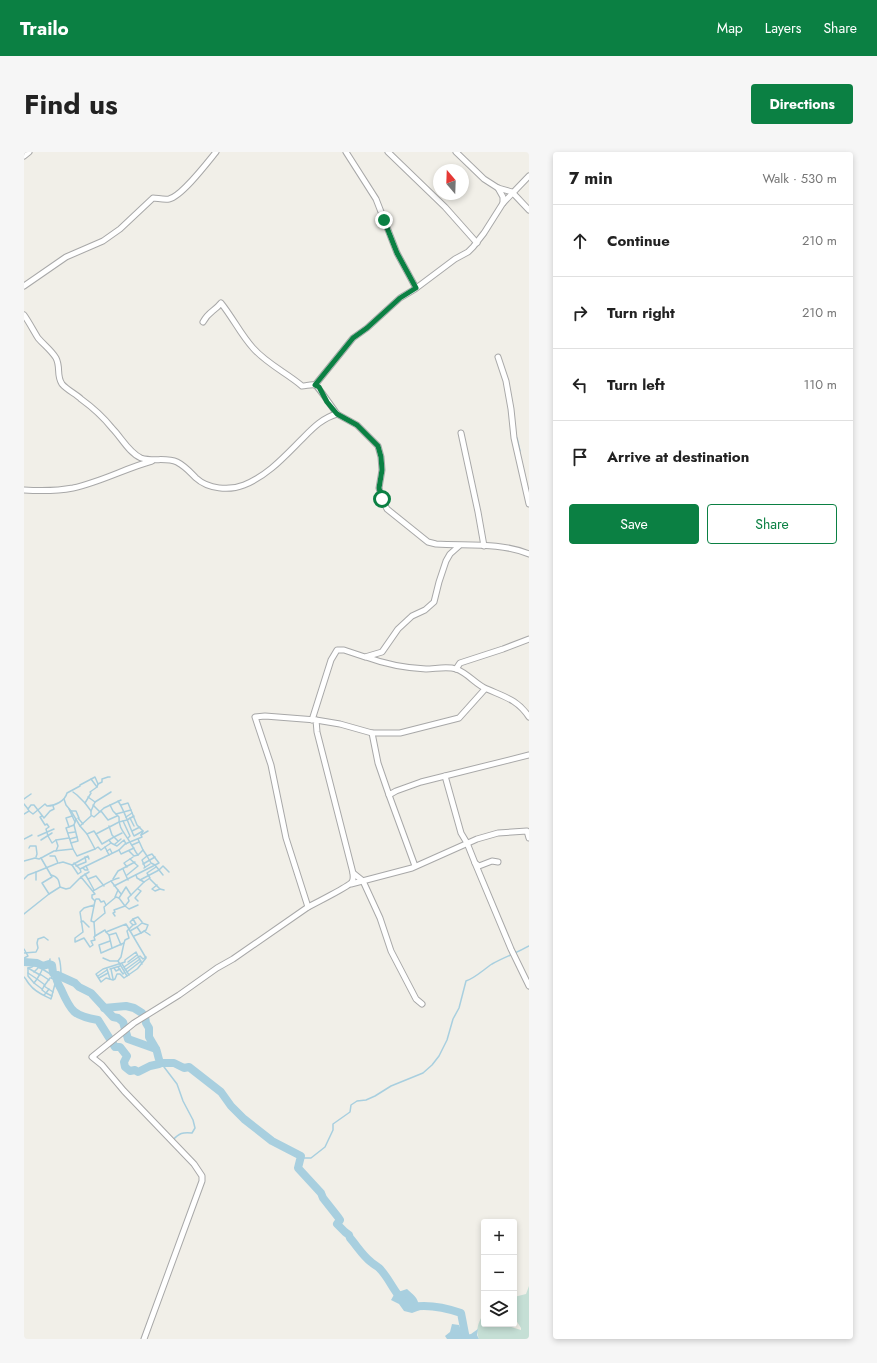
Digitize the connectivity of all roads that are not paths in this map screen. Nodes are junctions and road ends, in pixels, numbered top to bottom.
1 (29, 152) edge
2 (216, 152) edge
3 (346, 152) edge
4 (388, 152) edge
5 (456, 152) edge
6 (24, 156) edge
7 (529, 176) edge
8 (498, 188) junction
9 (512, 192) junction
10 (503, 203) junction
11 (529, 210) edge
12 (477, 242) junction
13 (24, 286) edge
14 (416, 288) junction
15 (24, 314) edge
16 (204, 322) dead end
17 (498, 357) dead end
18 (315, 385) junction
19 (337, 414) junction
20 (461, 433) dead end
21 (157, 460) junction
22 (24, 490) edge
23 (529, 504) edge
24 (459, 546) junction
25 (484, 546) junction
26 (529, 554) edge
27 (529, 639) edge
28 (365, 657) junction
29 (456, 669) junction
30 (485, 689) junction
31 (529, 717) edge
32 (314, 720) junction
33 (372, 733) junction
34 (529, 755) edge
35 (445, 776) junction
36 (389, 795) junction
37 (528, 830) edge
38 (529, 838) edge
39 (467, 844) junction
40 (498, 862) dead end
41 (475, 863) junction
42 (415, 866) junction
43 (353, 873) junction
44 (363, 882) junction
45 (351, 884) junction
46 (308, 907) junction
47 (529, 986) edge
48 (422, 1004) dead end
49 (144, 1339) edge

1 - 6 street
2 - 13 street
3 - 14 street
4 - 12 street
5 - 8 street
7 - 9 street
8 - 9 street
8 - 10 street
9 - 10 street
9 - 11 street
10 - 12 street
12 - 14 street
14 - 18 street
15 - 21 street
16 - 18 street
17 - 23 street
18 - 19 street
19 - 21 street
19 - 24 street
20 - 25 street
21 - 22 street
24 - 25 street
24 - 28 street
25 - 26 street
27 - 29 street
28 - 29 street
28 - 32 street
29 - 30 street
30 - 31 street
30 - 33 street
32 - 33 street
32 - 43 street
32 - 46 street
33 - 36 street
34 - 35 street
35 - 36 street
35 - 39 street
36 - 42 street
37 - 38 street
37 - 39 street
39 - 41 street
39 - 42 street
40 - 41 street
41 - 47 street
42 - 44 street
43 - 44 street
43 - 45 street
44 - 45 street
44 - 48 street
45 - 46 street
46 - 49 street

